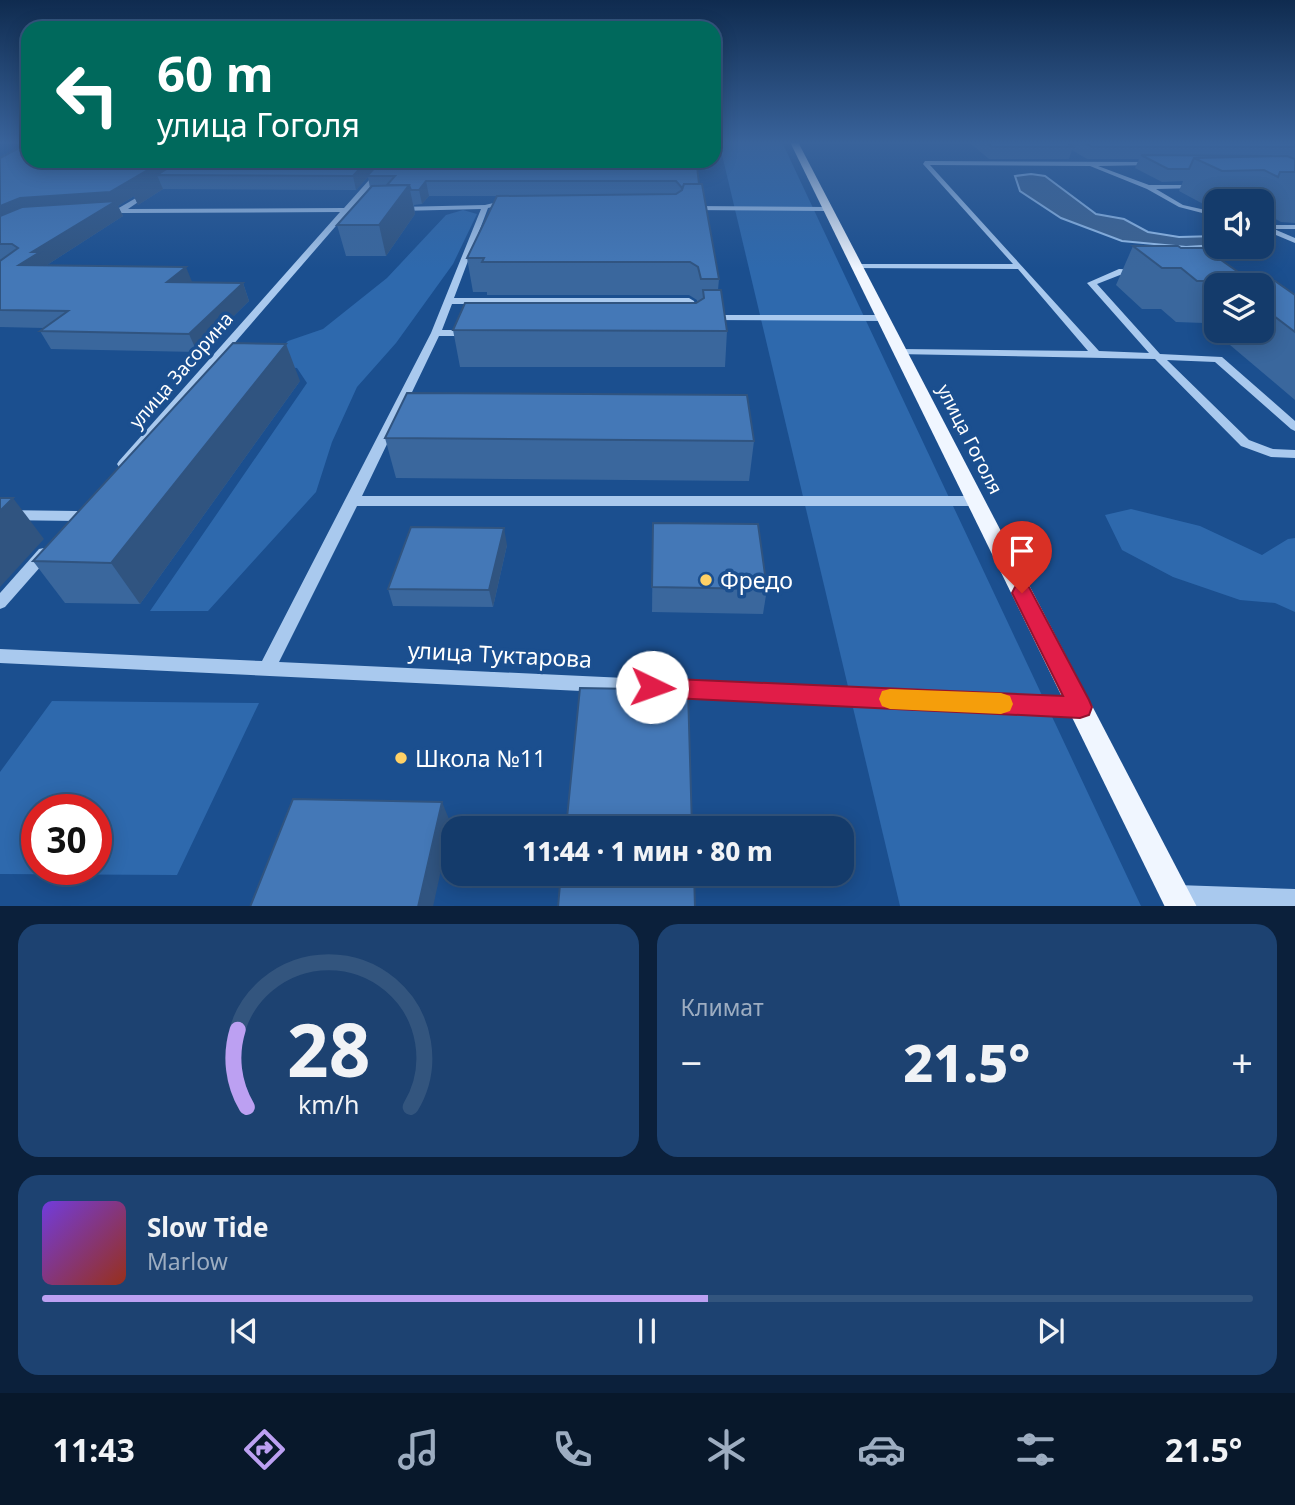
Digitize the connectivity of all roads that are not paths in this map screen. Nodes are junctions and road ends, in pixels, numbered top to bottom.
1 (367, 184) edge
2 (815, 184) edge
3 (944, 184) edge
4 (1141, 184) edge
5 (1212, 185) edge
6 (1148, 187) junction
7 (154, 189) edge
8 (515, 200) edge
9 (485, 207) junction
10 (677, 208) edge
11 (396, 209) edge
12 (827, 209) junction
13 (370, 210) edge
14 (1295, 210) edge
15 (107, 211) edge
16 (120, 211) junction
17 (345, 211) junction
18 (1274, 211) edge
19 (1204, 212) edge
20 (1274, 228) edge
21 (1295, 228) edge
22 (1274, 232) edge
23 (1295, 241) edge
24 (856, 266) junction
25 (1020, 267) junction
26 (1151, 272) edge
27 (448, 301) junction
28 (693, 318) junction
29 (883, 318) junction
30 (436, 333) junction
31 (476, 333) edge
32 (694, 333) edge
33 (900, 352) junction
34 (1096, 354) junction
35 (1157, 356) junction
36 (1295, 427) edge
37 (1295, 454) edge
38 (113, 475) edge
39 (353, 501) junction
40 (976, 501) junction
41 (0, 515) edge
42 (77, 516) edge
43 (51, 545) edge
44 (0, 603) edge
45 (0, 656) edge
46 (267, 669) junction
47 (1080, 707) junction
48 (1295, 900) edge
49 (1180, 901) edge

1 - 17 street, улица Засорина
2 - 12 main road, улица Гоголя
3 - 25 street
4 - 6 street
5 - 6 street
6 - 19 street
7 - 16 street
8 - 9 street
9 - 11 street
9 - 27 street
10 - 12 street
12 - 24 main road, улица Гоголя
13 - 17 street
14 - 18 street
15 - 16 street
16 - 17 street
17 - 38 street, улица Засорина
20 - 21 street
22 - 23 street
24 - 25 street
24 - 29 main road, улица Гоголя
25 - 34 street
26 - 35 street
27 - 28 street
27 - 30 street
28 - 29 street
28 - 32 street
29 - 33 main road, улица Гоголя
30 - 31 street
30 - 39 street
33 - 34 street
33 - 40 main road, улица Гоголя
34 - 35 street
35 - 36 street
35 - 37 street
39 - 40 street
39 - 46 street
40 - 47 main road, улица Гоголя
41 - 42 street
43 - 44 street
45 - 46 street, улица Туктарова
46 - 47 street, улица Туктарова
47 - 49 main road, улица Гоголя
48 - 49 street

